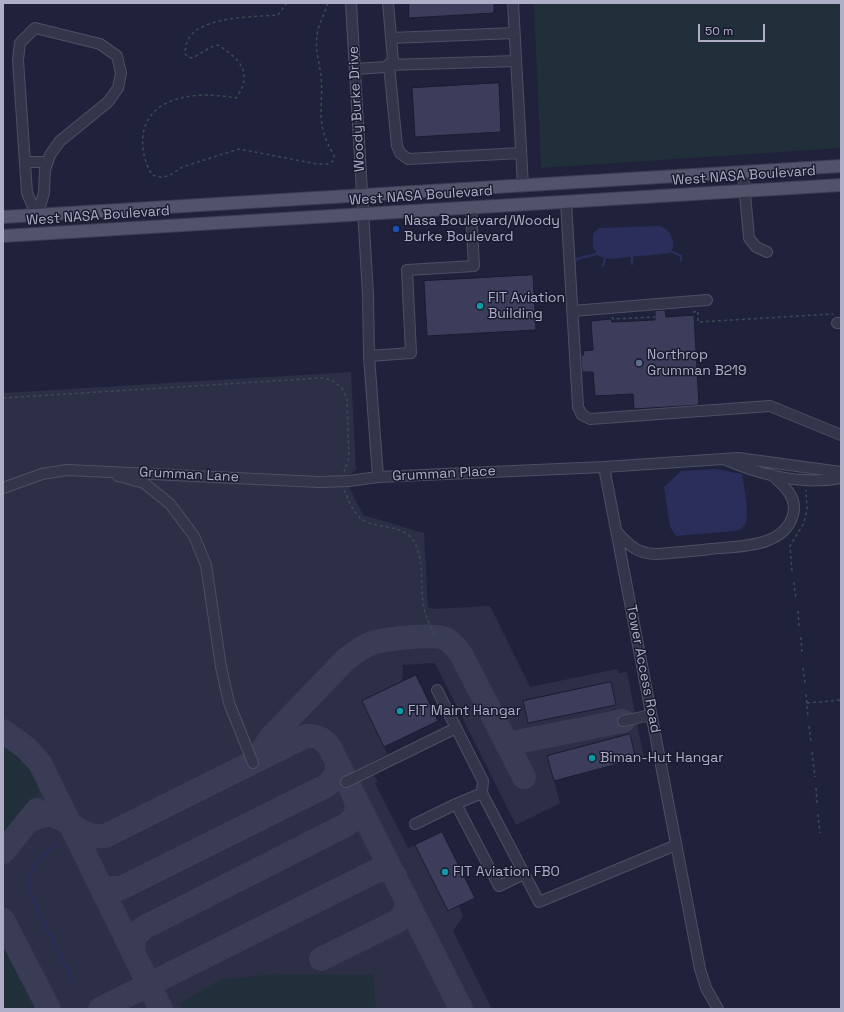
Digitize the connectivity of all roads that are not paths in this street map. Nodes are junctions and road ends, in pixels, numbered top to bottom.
1 (351, 3) edge
2 (388, 3) edge
3 (513, 3) edge
4 (514, 33) junction
5 (391, 38) junction
6 (516, 61) junction
7 (390, 65) junction
8 (355, 69) junction
9 (521, 153) junction
10 (25, 162) junction
11 (46, 162) junction
12 (841, 166) edge
13 (743, 172) junction
14 (841, 185) edge
15 (523, 186) junction
16 (745, 191) junction
17 (361, 195) junction
18 (566, 202) junction
19 (471, 208) junction
20 (363, 214) junction
21 (37, 216) junction
22 (3, 217) edge
23 (37, 234) junction
24 (3, 236) edge
25 (767, 252) dead end
26 (707, 300) dead end
27 (572, 311) junction
28 (369, 356) junction
29 (841, 435) edge
30 (725, 460) junction
31 (604, 467) junction
32 (98, 471) junction
33 (841, 472) edge
34 (772, 475) junction
35 (378, 477) junction
36 (841, 478) edge
37 (3, 488) edge
38 (617, 532) junction
39 (437, 690) dead end
40 (651, 715) junction
41 (623, 721) dead end
42 (456, 728) junction
43 (253, 763) dead end
44 (346, 782) dead end
45 (482, 792) junction
46 (456, 804) junction
47 (415, 824) dead end
48 (676, 845) junction
49 (524, 874) junction
50 (718, 1009) edge

1 - 8 street, Woody Burke Drive
2 - 5 street
3 - 4 street
4 - 5 street
4 - 6 street
5 - 7 street
6 - 7 street
6 - 9 street
7 - 8 street
7 - 9 street
8 - 17 street, Woody Burke Drive
9 - 15 street
10 - 11 street
10 - 11 street
10 - 21 street
11 - 21 street
12 - 13 main road, West NASA Boulevard
13 - 15 main road, West NASA Boulevard
13 - 16 street
14 - 16 main road, West NASA Boulevard
15 - 17 main road, West NASA Boulevard
16 - 18 main road, West NASA Boulevard
16 - 25 street
17 - 20 street, Woody Burke Drive
17 - 21 main road, West NASA Boulevard
18 - 19 main road, West NASA Boulevard
18 - 27 street
19 - 20 main road, West NASA Boulevard
19 - 28 street
20 - 23 main road, West NASA Boulevard
20 - 28 street, Grumman Place
21 - 22 main road, West NASA Boulevard
21 - 23 main road
23 - 24 main road, West NASA Boulevard
26 - 27 street
27 - 29 street
28 - 35 street, Grumman Place
30 - 31 street, Grumman Place
30 - 33 street, Grumman Place
30 - 34 street, Grumman Place
31 - 35 street, Grumman Place
31 - 38 street, Tower Access Road
32 - 35 street, Grumman Lane
32 - 37 street, Grumman Lane
32 - 43 street
34 - 36 street, Grumman Place
34 - 38 street
38 - 40 street, Tower Access Road
39 - 42 street
40 - 41 street
40 - 48 street, Tower Access Road
42 - 44 street
42 - 45 street
45 - 46 street
45 - 49 street
46 - 47 street
46 - 49 street
48 - 49 street
48 - 50 street, Tower Access Road

